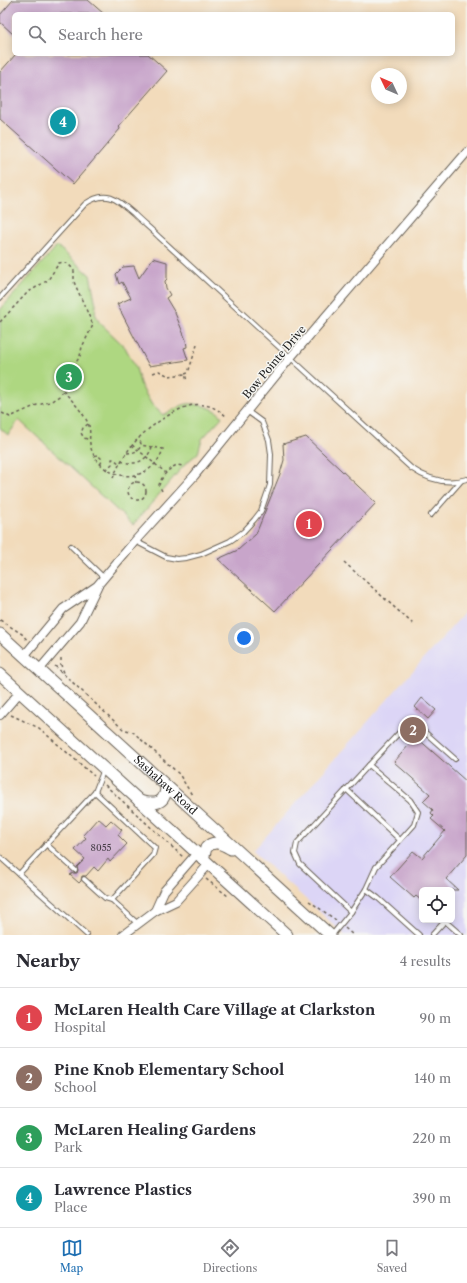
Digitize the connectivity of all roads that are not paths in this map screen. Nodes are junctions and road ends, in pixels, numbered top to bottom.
1 (467, 152) edge
2 (0, 298) edge
3 (290, 358) junction
4 (247, 411) junction
5 (467, 479) edge
6 (461, 481) junction
7 (431, 515) dead end
8 (135, 541) junction
9 (71, 546) dead end
10 (104, 578) junction
11 (97, 586) junction
12 (0, 634) edge
13 (24, 656) junction
14 (39, 670) junction
15 (1, 678) edge
16 (20, 692) junction
17 (3, 712) edge
18 (456, 759) dead end
19 (369, 765) junction
20 (104, 768) junction
21 (166, 786) junction
22 (346, 789) junction
23 (95, 792) junction
24 (139, 800) junction
25 (400, 840) junction
26 (46, 844) junction
27 (241, 854) junction
28 (0, 857) edge
29 (203, 859) junction
30 (75, 870) dead end
31 (19, 874) junction
32 (84, 879) dead end
33 (366, 889) junction
34 (112, 900) junction
35 (155, 911) junction
36 (351, 912) junction
37 (138, 924) junction
38 (87, 935) edge
39 (123, 935) edge
40 (287, 935) edge
41 (331, 935) edge
42 (419, 935) edge
43 (432, 935) edge
44 (461, 935) edge

1 - 3 street, Bow Pointe Drive
2 - 3 lane
3 - 4 street, Bow Pointe Drive
3 - 6 lane
4 - 8 street, Bow Pointe Drive
4 - 8 lane
5 - 6 lane
6 - 7 lane
8 - 10 street, Bow Pointe Drive
9 - 10 lane
10 - 11 street, Bow Pointe Drive
11 - 13 street, Bow Pointe Drive
11 - 14 street, Bow Pointe Drive
12 - 13 main road, Sashabaw Road
13 - 14 main road, Sashabaw Road
14 - 21 main road, Sashabaw Road
15 - 16 main road
16 - 17 street
16 - 20 main road
18 - 19 lane
19 - 22 lane
19 - 25 lane
20 - 23 lane
20 - 24 main road
21 - 24 main road
21 - 27 main road, Sashabaw Road
22 - 25 lane
22 - 36 lane
23 - 26 lane
23 - 34 lane
24 - 29 main road
25 - 33 lane
26 - 30 lane
26 - 31 lane
27 - 29 main road
27 - 41 main road, Sashabaw Road
28 - 31 lane
29 - 35 street
29 - 35 street
29 - 40 main road
31 - 38 lane
32 - 34 lane
33 - 36 lane
33 - 42 lane
34 - 37 lane
35 - 37 street
36 - 41 lane
37 - 39 street
43 - 44 lane

